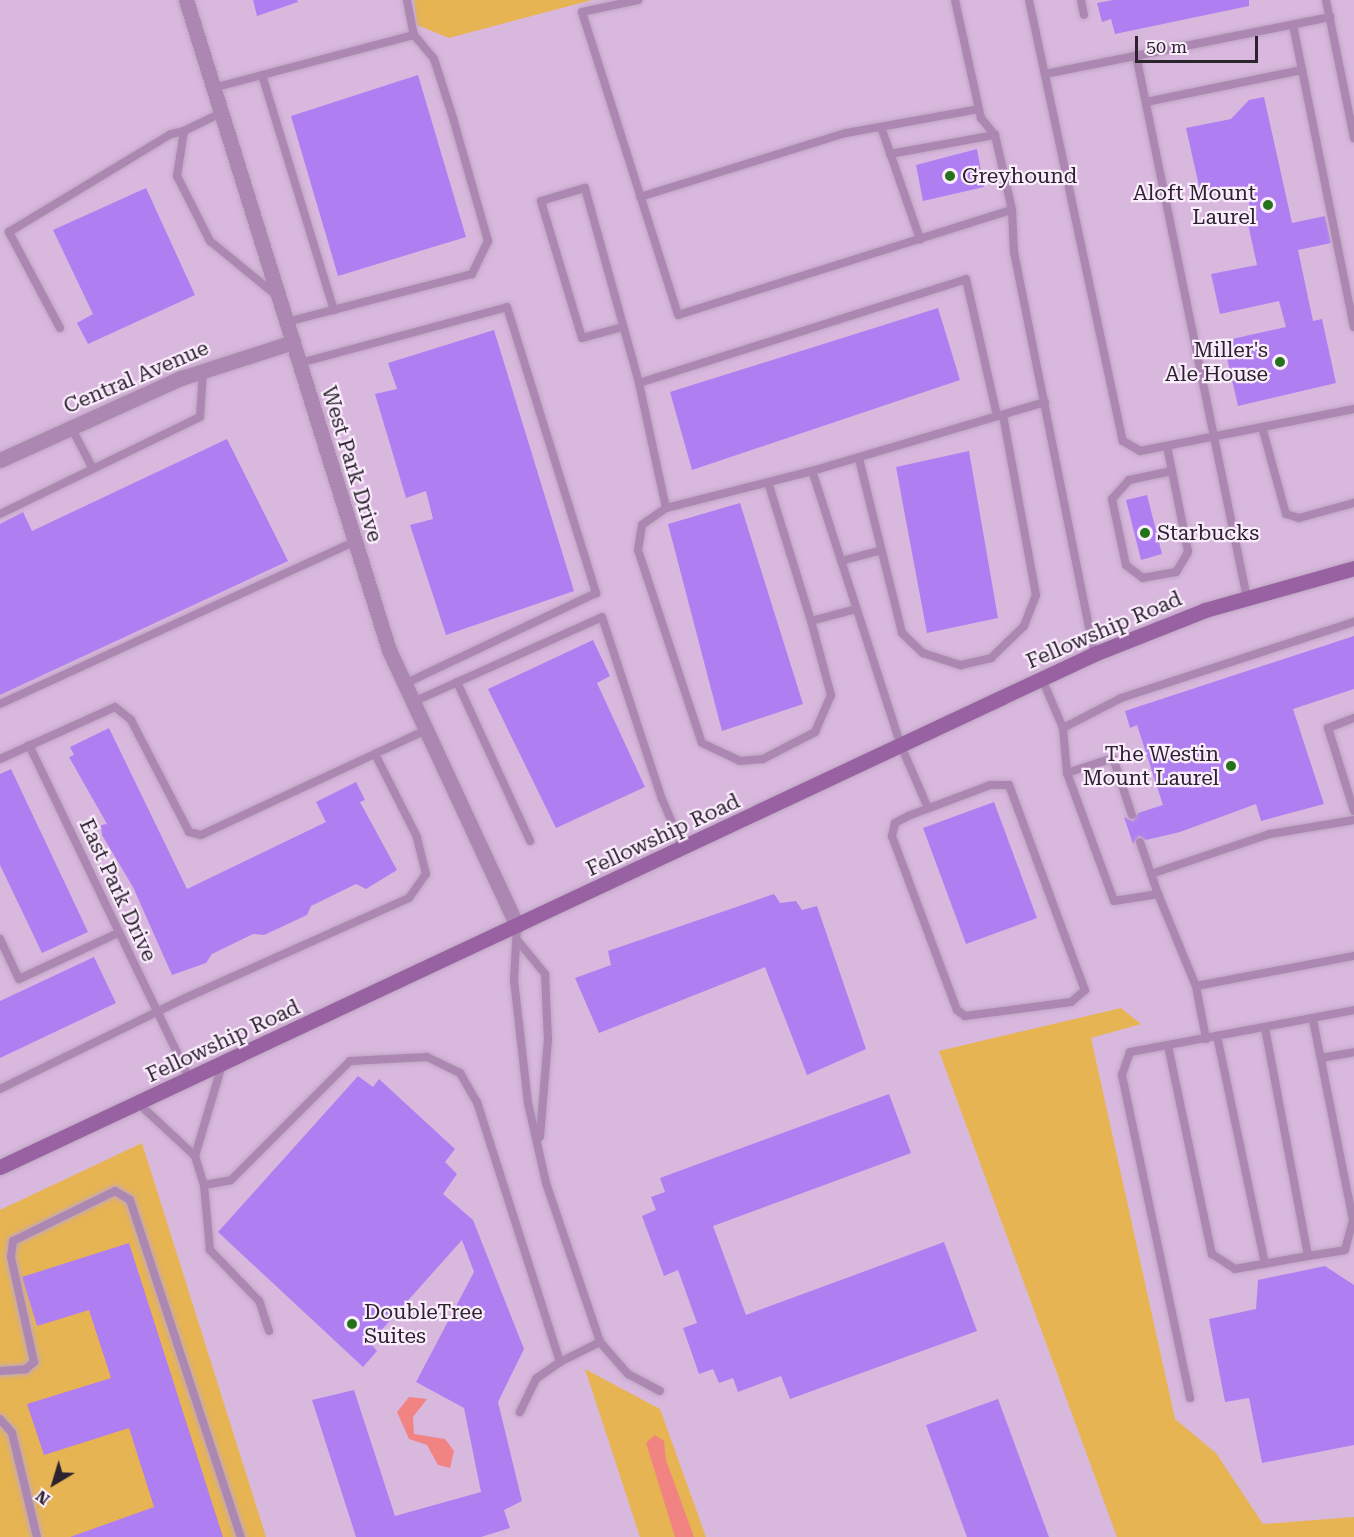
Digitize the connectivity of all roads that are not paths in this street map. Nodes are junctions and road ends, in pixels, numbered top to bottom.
1 (186, 0) edge
2 (407, 0) edge
3 (638, 0) edge
4 (955, 0) edge
5 (1029, 0) edge
6 (1081, 0) edge
7 (1326, 0) edge
8 (1084, 15) dead end
9 (1330, 17) junction
10 (1293, 25) junction
11 (414, 35) junction
12 (1136, 55) junction
13 (1302, 70) junction
14 (1044, 74) junction
15 (262, 75) junction
16 (213, 88) junction
17 (1146, 102) junction
18 (979, 109) junction
19 (221, 113) junction
20 (881, 127) junction
21 (184, 131) junction
22 (995, 135) junction
23 (1354, 138) edge
24 (891, 154) junction
25 (640, 197) junction
26 (1012, 210) junction
27 (920, 239) junction
28 (279, 298) junction
29 (334, 310) junction
30 (287, 322) junction
31 (623, 327) junction
32 (1354, 327) edge
33 (60, 328) dead end
34 (293, 342) junction
35 (300, 363) junction
36 (203, 369) junction
37 (639, 384) junction
38 (1045, 402) junction
39 (1354, 409) edge
40 (1000, 416) junction
41 (71, 427) junction
42 (1262, 427) junction
43 (1213, 437) junction
44 (1167, 446) junction
45 (2, 455) edge
46 (859, 459) junction
47 (93, 469) junction
48 (812, 471) junction
49 (1172, 471) junction
50 (768, 482) junction
51 (1354, 503) edge
52 (666, 508) junction
53 (0, 514) edge
54 (354, 542) junction
55 (882, 550) junction
56 (841, 561) junction
57 (1354, 568) edge
58 (1247, 598) junction
59 (856, 609) junction
60 (811, 621) junction
61 (1354, 622) edge
62 (1094, 654) junction
63 (1042, 679) junction
64 (457, 682) junction
65 (403, 685) junction
66 (411, 703) junction
67 (0, 704) edge
68 (1354, 718) edge
69 (1063, 728) junction
70 (422, 732) junction
71 (29, 745) junction
72 (901, 746) junction
73 (376, 756) junction
74 (0, 759) edge
75 (1067, 773) junction
76 (928, 808) junction
77 (1354, 811) edge
78 (1132, 815) dead end
79 (1354, 820) edge
80 (530, 841) dead end
81 (1140, 842) dead end
82 (684, 848) junction
83 (1151, 874) junction
84 (1158, 894) junction
85 (118, 933) junction
86 (518, 934) junction
87 (0, 939) edge
88 (1354, 956) edge
89 (1196, 986) junction
90 (1354, 1010) edge
91 (156, 1012) junction
92 (1313, 1019) junction
93 (1265, 1028) junction
94 (1217, 1036) junction
95 (1206, 1039) junction
96 (1168, 1046) junction
97 (1354, 1053) edge
98 (1321, 1058) junction
99 (222, 1065) junction
100 (190, 1079) junction
101 (0, 1089) edge
102 (138, 1103) junction
103 (540, 1141) junction
104 (195, 1156) junction
105 (0, 1167) edge
106 (204, 1185) junction
107 (1308, 1256) junction
108 (1264, 1263) junction
109 (269, 1331) dead end
110 (600, 1342) junction
111 (560, 1362) junction
112 (0, 1371) edge
113 (660, 1391) dead end
114 (1190, 1398) dead end
115 (520, 1412) dead end
116 (0, 1419) edge
117 (37, 1537) edge
118 (241, 1537) edge

1 - 16 street, West Park Drive
2 - 11 lane
3 - 25 lane
4 - 18 lane
5 - 14 lane
6 - 8 lane
7 - 9 lane
9 - 10 lane
9 - 23 lane
10 - 12 lane
10 - 13 lane
11 - 15 lane
11 - 29 lane
12 - 14 lane
12 - 17 lane
13 - 17 lane
13 - 32 lane
14 - 44 lane
15 - 16 lane
15 - 29 lane
16 - 19 street, West Park Drive
17 - 43 lane
18 - 20 lane
18 - 22 lane
19 - 21 lane
19 - 28 street, West Park Drive
20 - 24 lane
20 - 25 lane
21 - 28 lane
21 - 33 lane
22 - 24 lane
22 - 26 lane
24 - 27 lane
25 - 27 lane
26 - 27 lane
26 - 38 lane
28 - 30 street, West Park Drive
29 - 30 lane
30 - 34 street, West Park Drive
31 - 31 lane
31 - 37 lane
34 - 35 street, West Park Drive
34 - 36 street, Central Avenue
35 - 54 street, West Park Drive
35 - 65 lane
36 - 41 street, Central Avenue
36 - 47 lane
37 - 40 lane
37 - 52 lane
38 - 40 lane
38 - 62 lane
39 - 42 lane
40 - 46 lane
40 - 55 lane
41 - 45 street, Central Avenue
41 - 47 lane
42 - 43 lane
42 - 51 lane
43 - 44 lane
43 - 58 lane
44 - 49 lane
46 - 48 lane
46 - 55 lane
47 - 53 lane
48 - 50 lane
48 - 56 lane
49 - 49 lane
50 - 52 lane
50 - 60 lane
52 - 60 lane
54 - 65 street, West Park Drive
54 - 67 lane
55 - 56 lane
56 - 59 lane
57 - 58 street, Fellowship Road
58 - 62 street, Fellowship Road
59 - 60 lane
59 - 72 lane
61 - 69 lane
62 - 63 street, Fellowship Road
63 - 69 lane
63 - 72 street, Fellowship Road
64 - 66 lane
64 - 80 lane
64 - 82 lane
65 - 66 street, West Park Drive
66 - 70 street, West Park Drive
68 - 77 lane
69 - 75 lane
70 - 73 lane
70 - 86 street, West Park Drive
71 - 73 lane
71 - 74 lane
71 - 85 lane, East Park Drive
72 - 76 lane
72 - 82 street, Fellowship Road
73 - 91 lane
75 - 78 lane
75 - 84 lane
76 - 76 lane
79 - 83 lane
81 - 83 lane
82 - 86 street, Fellowship Road
83 - 84 lane
84 - 89 lane
85 - 87 lane
85 - 91 lane, East Park Drive
86 - 99 street, Fellowship Road
86 - 103 lane
86 - 103 lane
88 - 89 lane
89 - 95 lane
90 - 92 lane
91 - 100 lane, East Park Drive
91 - 101 lane
92 - 93 lane
92 - 98 lane
93 - 94 lane
93 - 107 lane
94 - 95 lane
94 - 108 lane
95 - 96 lane
96 - 108 lane
96 - 114 lane
97 - 98 lane
98 - 107 lane
99 - 100 street, Fellowship Road
99 - 104 lane
100 - 102 street, Fellowship Road
102 - 104 lane
102 - 105 street, Fellowship Road
103 - 110 lane
104 - 106 lane
106 - 109 lane
106 - 111 lane
107 - 108 lane
110 - 111 lane
110 - 113 lane
111 - 115 lane
112 - 118 lane
116 - 117 lane

